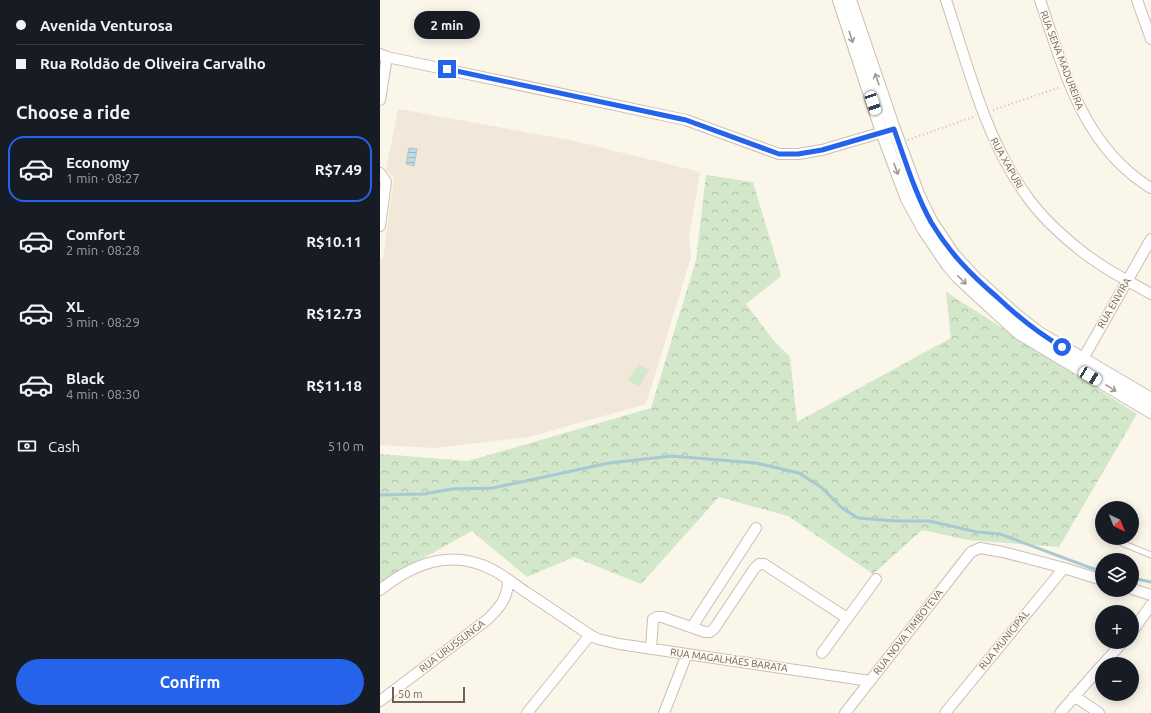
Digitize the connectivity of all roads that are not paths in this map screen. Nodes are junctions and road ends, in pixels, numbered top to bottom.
1 (839, 0) edge
2 (850, 0) edge
3 (946, 0) edge
4 (1040, 0) edge
5 (1137, 0) edge
6 (1151, 39) edge
7 (383, 55) edge
8 (380, 100) edge
9 (888, 131) junction
10 (380, 173) edge
11 (1151, 188) edge
12 (380, 226) edge
13 (1151, 239) edge
14 (1127, 280) junction
15 (1151, 294) edge
16 (1080, 363) junction
17 (1151, 399) edge
18 (1151, 412) edge
19 (756, 528) dead end
20 (1127, 545) edge
21 (1151, 555) edge
22 (1064, 568) junction
23 (1095, 578) edge
24 (876, 579) dead end
25 (508, 580) junction
26 (380, 590) edge
27 (1139, 591) edge
28 (1151, 595) edge
29 (1151, 605) edge
30 (847, 618) junction
31 (1139, 622) edge
32 (692, 627) junction
33 (590, 635) junction
34 (651, 649) junction
35 (1117, 649) edge
36 (822, 653) dead end
37 (687, 654) junction
38 (1109, 657) edge
39 (1095, 673) edge
40 (870, 681) junction
41 (1074, 696) junction
42 (380, 700) edge
43 (527, 713) edge
44 (664, 713) edge
45 (845, 713) edge
46 (945, 713) edge
47 (1060, 713) edge
48 (1099, 713) edge

1 -> 9 street
9 -> 2 street
3 - 14 street, RUA XAPURI
4 - 11 street, RUA SENA MADUREIRA
5 - 6 street
7 - 8 street
7 - 9 street
9 - 16 street
10 - 12 street
13 - 14 street, RUA ENVIRA
14 - 15 street, RUA XAPURI
14 - 16 street, RUA ENVIRA
16 - 17 street
16 -> 18 street
19 - 32 street
20 - 21 lane
22 - 23 street
22 - 40 street, RUA NOVA TIMBOTEVA
22 - 46 street, RUA MUNICIPAL
24 - 30 street
25 - 26 street, RUA MAGALHÃES BARATA
25 - 33 street, RUA MAGALHÃES BARATA
25 - 42 street, RUA URUSSUNGA
27 - 28 street
29 - 31 street
30 - 32 street
30 - 36 street
32 - 34 street
33 - 34 street, RUA MAGALHÃES BARATA
33 - 43 street
34 - 37 street, RUA MAGALHÃES BARATA
35 - 38 street
37 - 40 street, RUA MAGALHÃES BARATA
37 - 44 street
39 - 41 street
40 - 45 street, RUA NOVA TIMBOTEVA
41 - 47 street
41 - 48 street

